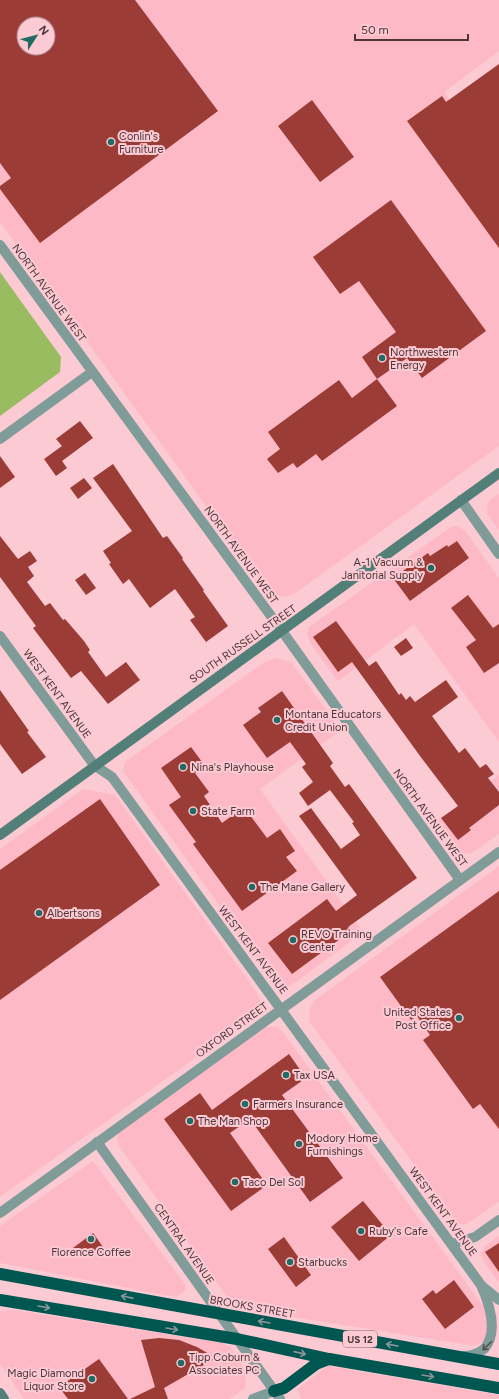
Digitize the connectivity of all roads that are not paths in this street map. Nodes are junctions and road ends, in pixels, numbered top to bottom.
1 (0, 245) edge
2 (92, 372) junction
3 (0, 439) edge
4 (499, 473) edge
5 (461, 500) junction
6 (499, 554) edge
7 (282, 631) junction
8 (0, 636) edge
9 (94, 765) junction
10 (0, 835) edge
11 (499, 852) edge
12 (460, 880) junction
13 (282, 1009) junction
14 (97, 1142) junction
15 (0, 1213) edge
16 (499, 1220) edge
17 (452, 1244) junction
18 (0, 1274) edge
19 (481, 1285) junction
20 (499, 1300) edge
21 (2, 1301) edge
22 (220, 1314) junction
23 (238, 1339) junction
24 (452, 1356) junction
25 (329, 1360) junction
26 (499, 1364) edge
27 (499, 1380) edge
28 (480, 1385) junction
29 (499, 1388) edge
30 (0, 1392) edge
31 (277, 1395) edge
32 (4, 1399) edge
33 (253, 1399) edge

1 - 2 street, NORTH AVENUE WEST
2 - 3 street
2 - 7 street, NORTH AVENUE WEST
4 - 5 main road, SOUTH RUSSELL STREET
5 - 6 street
5 - 7 main road, SOUTH RUSSELL STREET
7 - 9 main road, SOUTH RUSSELL STREET
7 - 12 street, NORTH AVENUE WEST
8 - 9 street, WEST KENT AVENUE
9 - 10 main road, SOUTH RUSSELL STREET
9 - 13 street, WEST KENT AVENUE
11 - 12 street, OXFORD STREET
12 - 13 street, OXFORD STREET
13 - 14 street, OXFORD STREET
13 - 17 street, WEST KENT AVENUE
14 - 15 street, OXFORD STREET
14 - 22 street, CENTRAL AVENUE
16 - 17 street
17 - 19 street, WEST KENT AVENUE
22 -> 18 highway, BROOKS STREET / US 12
19 - 20 street, WEST KENT AVENUE
19 -> 24 street, WEST KENT AVENUE
21 -> 23 highway, US 12
22 - 23 street, CENTRAL AVENUE
24 -> 22 highway, BROOKS STREET / US 12
23 -> 25 highway, US 12
23 - 31 street, CENTRAL AVENUE
24 - 26 highway, BROOKS STREET / US 12
25 -> 28 highway, US 12
25 - 31 highway
27 - 28 highway
28 - 29 highway, US 12
30 - 32 main road
31 - 33 street

